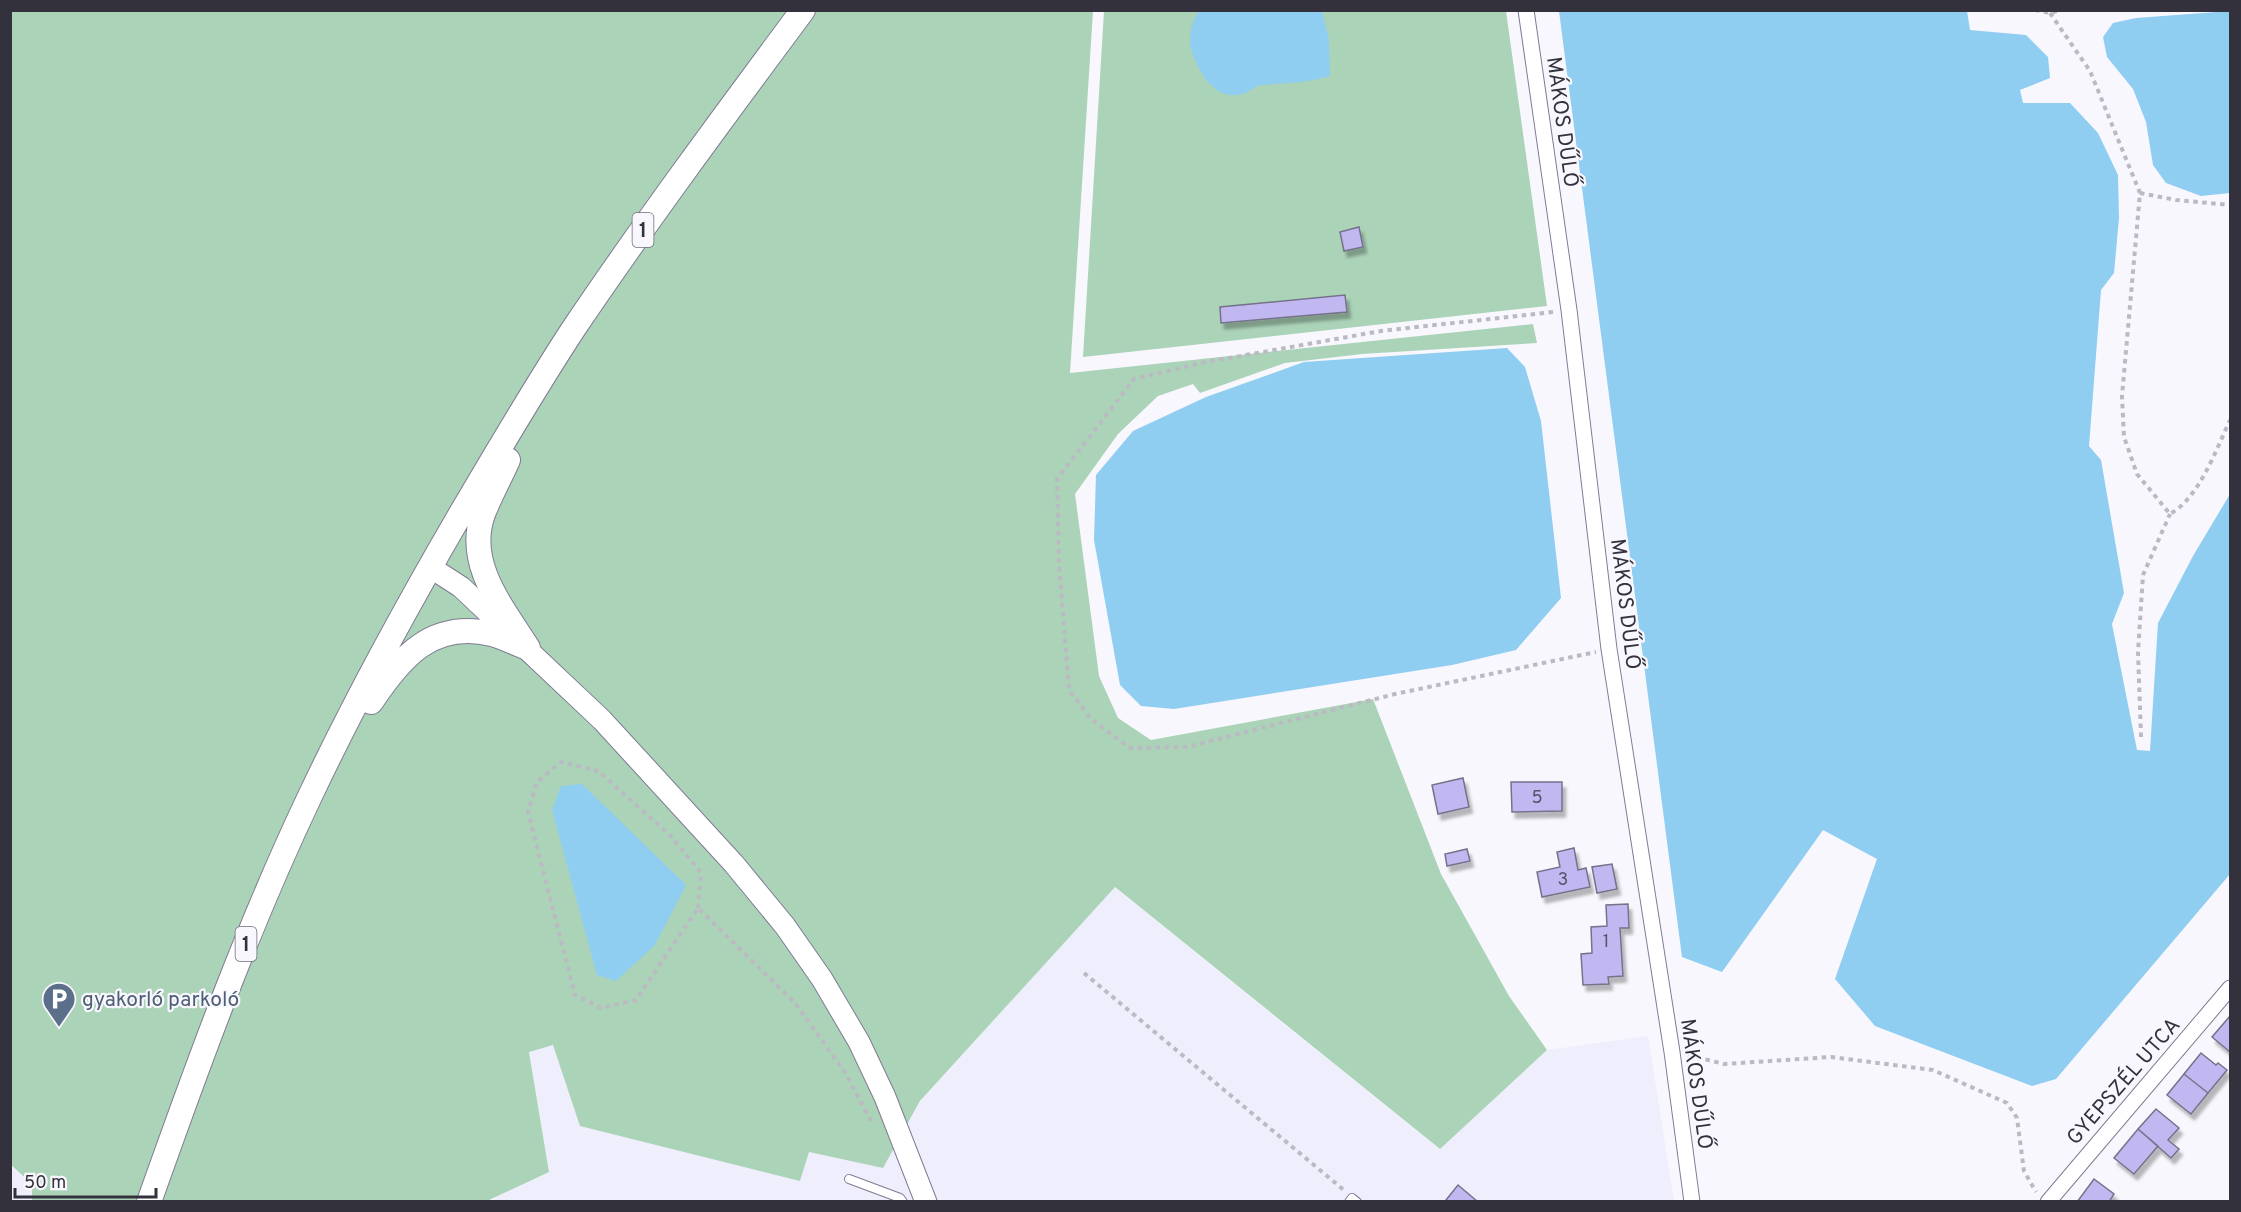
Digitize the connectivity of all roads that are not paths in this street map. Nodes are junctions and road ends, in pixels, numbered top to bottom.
1 (802, 10) edge
2 (1526, 10) edge
3 (555, 360) junction
4 (430, 567) junction
5 (528, 648) junction
6 (377, 680) junction
7 (2230, 988) edge
8 (849, 1179) dead end
9 (926, 1200) edge
10 (149, 1202) edge
11 (903, 1202) edge
12 (1692, 1202) edge
13 (2048, 1202) edge

1 - 3 main road, 1
2 - 12 street, MÁKOS DŰLŐ
3 - 4 main road, 1
3 - 5 main road
4 - 5 street
4 - 6 main road, 1
5 - 6 main road
5 - 9 street
6 - 10 main road, 1
7 - 13 street, GYEPSZÉL UTCA
8 - 11 lane

